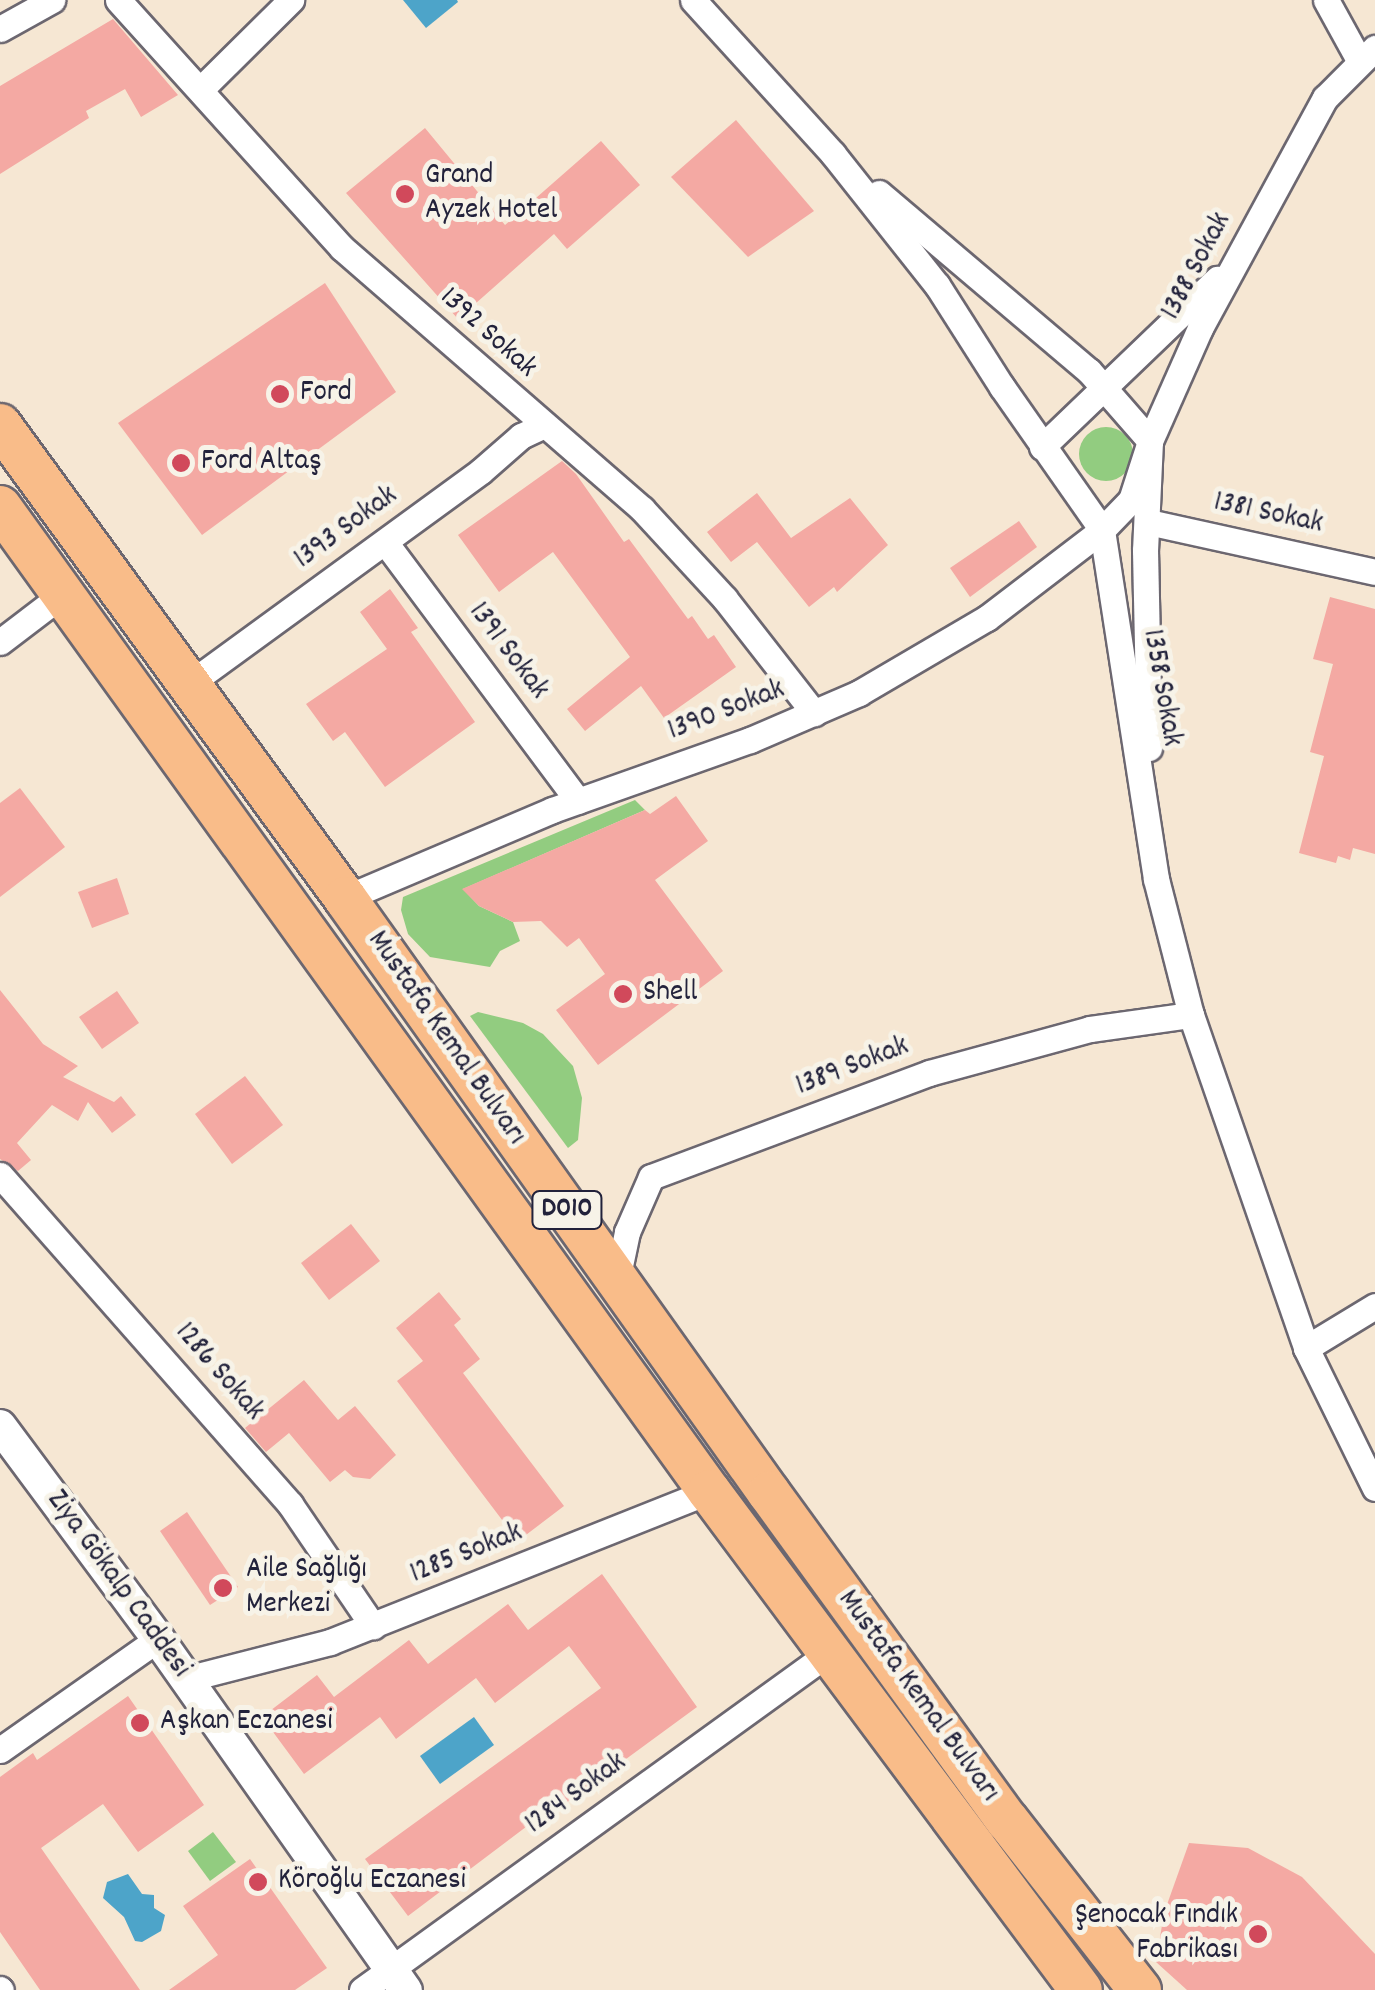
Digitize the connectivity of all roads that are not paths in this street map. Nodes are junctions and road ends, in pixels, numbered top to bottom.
1 (52, 0) edge
2 (118, 0) edge
3 (291, 0) edge
4 (693, 0) edge
5 (1326, 0) edge
6 (0, 29) edge
7 (1367, 54) edge
8 (201, 89) junction
9 (834, 154) junction
10 (1237, 257) junction
11 (1104, 388) junction
12 (0, 425) edge
13 (542, 426) junction
14 (1150, 442) junction
15 (1042, 447) junction
16 (0, 508) edge
17 (1148, 522) junction
18 (1102, 530) junction
19 (384, 542) junction
20 (1375, 572) edge
21 (63, 594) junction
22 (0, 642) edge
23 (189, 684) junction
24 (814, 713) junction
25 (578, 801) junction
26 (1149, 818) junction
27 (345, 898) junction
28 (1190, 1015) junction
29 (0, 1175) edge
30 (617, 1280) junction
31 (1375, 1306) edge
32 (1306, 1348) junction
33 (0, 1426) edge
34 (1375, 1488) edge
35 (710, 1491) junction
36 (373, 1626) junction
37 (158, 1639) junction
38 (830, 1652) junction
39 (186, 1679) junction
40 (0, 1750) edge
41 (398, 1980) edge
42 (362, 1990) edge
43 (1082, 1990) edge
44 (1140, 1990) edge

1 - 6 street
2 - 8 street, 1392 Sokak
3 - 8 street
4 - 9 street, 1358 Sokak
5 - 7 street
7 - 10 street, 1388 Sokak
8 - 13 street, 1392 Sokak
9 - 11 street
9 - 15 street, 1358 Sokak
10 - 11 street
10 - 14 street, 1388 Sokak
11 - 14 street
11 - 15 street
12 - 23 highway, Mustafa Kemal Bulvarı / D010
13 - 19 street, 1393 Sokak
13 - 24 street, 1392 Sokak
14 - 17 street
14 - 18 street, 1388 Sokak
15 - 18 street, 1358 Sokak
16 - 21 highway, Mustafa Kemal Bulvarı / D010
17 - 20 street, 1381 Sokak
17 - 26 street
18 - 24 street, 1390 Sokak
18 - 26 street, 1358 Sokak
19 - 23 street, 1393 Sokak
19 - 25 street, 1391 Sokak
21 - 22 street
21 - 35 highway, Mustafa Kemal Bulvarı / D010
23 - 27 highway, Mustafa Kemal Bulvarı / D010
24 - 25 street, 1390 Sokak
25 - 27 street, 1390 Sokak
26 - 28 street, 1358 Sokak
27 - 30 highway, Mustafa Kemal Bulvarı / D010
28 - 30 street, 1389 Sokak
28 - 32 street, 1358 Sokak
29 - 36 street, 1286 Sokak
30 - 44 highway, Mustafa Kemal Bulvarı / D010
31 - 32 street
32 - 34 street, 1358 Sokak
33 - 37 street, Ziya Gökalp Caddesi
35 - 36 street, 1285 Sokak
35 - 38 highway, Mustafa Kemal Bulvarı / D010
36 - 39 street, 1285 Sokak
37 - 39 street, Ziya Gökalp Caddesi
37 - 40 street
38 - 41 street, 1284 Sokak
38 - 43 highway, Mustafa Kemal Bulvarı / D010
39 - 41 street, Ziya Gökalp Caddesi
41 - 42 street, 1284 Sokak

